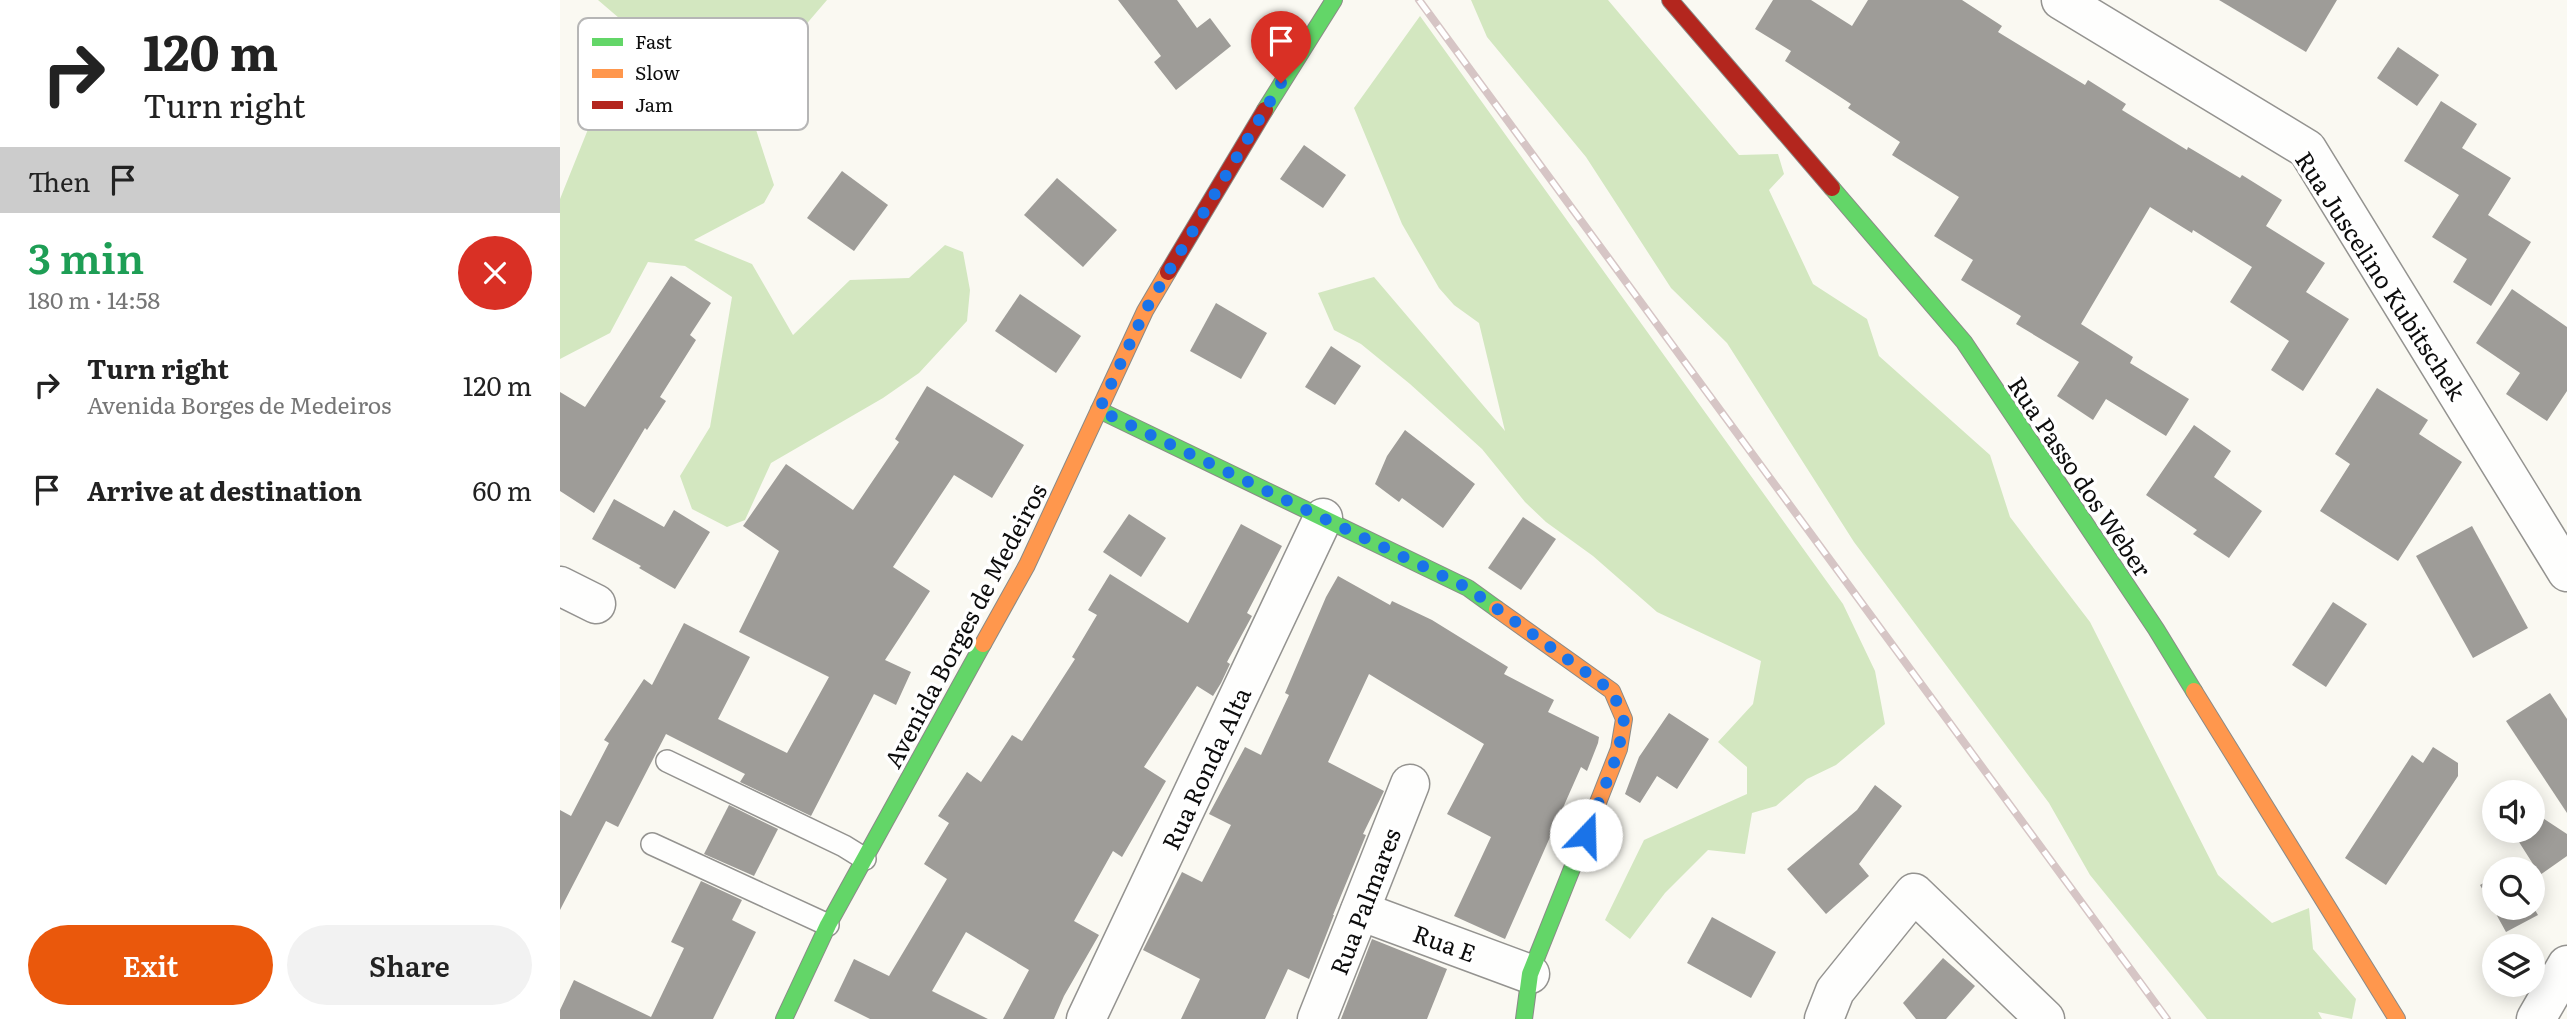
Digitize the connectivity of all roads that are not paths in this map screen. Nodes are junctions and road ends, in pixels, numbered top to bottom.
1 (1334, 0) edge
2 (1670, 0) edge
3 (2061, 0) edge
4 (1099, 410) junction
5 (1323, 518) junction
6 (2567, 572) edge
7 (560, 586) edge
8 (596, 604) dead end
9 (667, 761) dead end
10 (1410, 783) dead end
11 (652, 844) dead end
12 (865, 859) junction
13 (1360, 911) junction
14 (828, 925) junction
15 (2567, 965) edge
16 (1530, 974) junction
17 (784, 1019) edge
18 (1086, 1019) edge
19 (1317, 1019) edge
20 (1524, 1019) edge
21 (1824, 1019) edge
22 (2045, 1019) edge
23 (2397, 1019) edge
24 (2536, 1019) edge

1 - 4 street, Avenida Borges de Medeiros
2 - 23 street, Rua Passo dos Weber
3 - 6 street, Rua Juscelino Kubitschek
4 - 5 street
4 - 12 street, Avenida Borges de Medeiros
5 - 16 street
5 - 18 street, Rua Ronda Alta
7 - 8 street
9 - 12 lane
10 - 13 street, Rua Palmares
11 - 14 lane
12 - 14 street, Avenida Borges de Medeiros
13 - 16 street, Rua E
13 - 19 street, Rua Palmares
14 - 17 street, Avenida Borges de Medeiros
15 - 24 street
16 - 20 street
21 - 22 street

